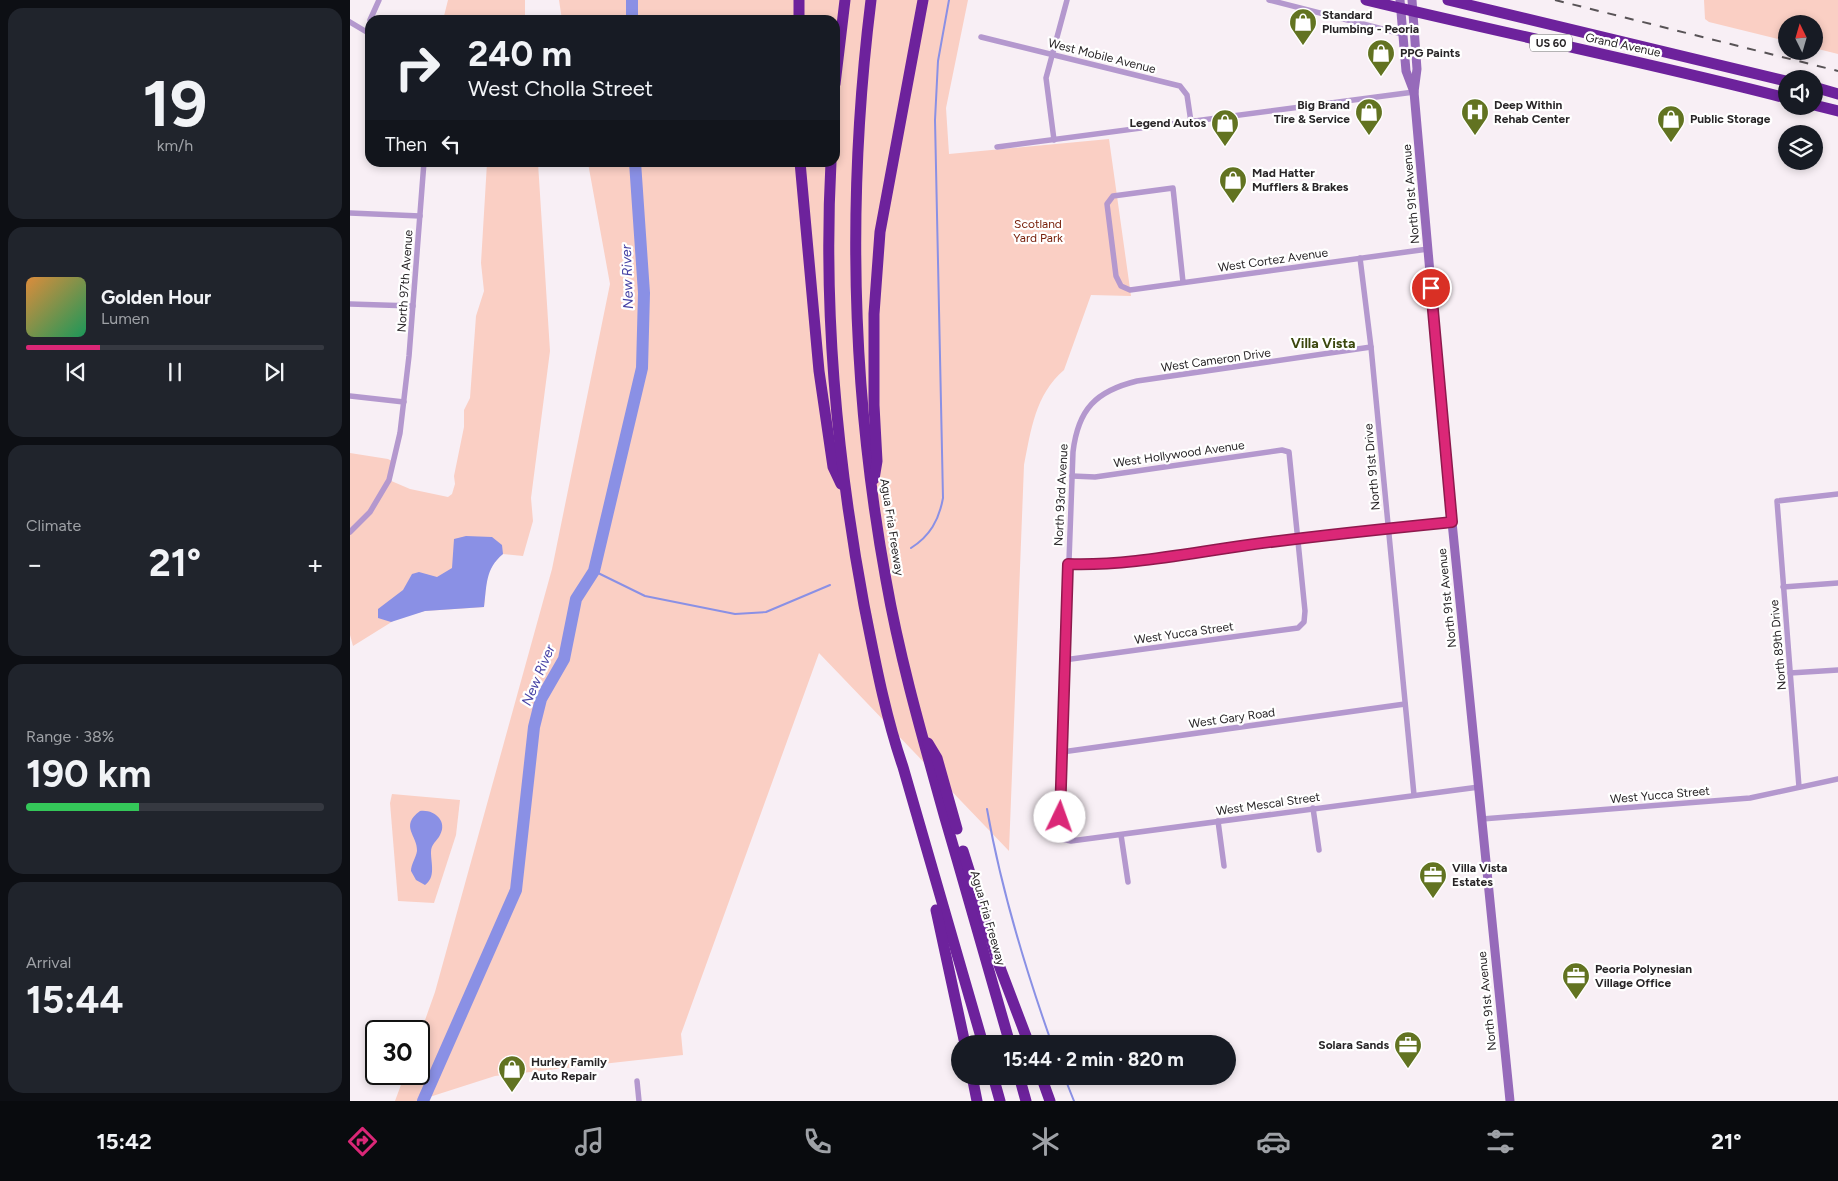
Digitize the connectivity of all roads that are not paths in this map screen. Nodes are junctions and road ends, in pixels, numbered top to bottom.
1 (379, 0) edge
2 (799, 0) edge
3 (844, 0) edge
4 (871, 0) edge
5 (923, 0) edge
6 (1067, 0) edge
7 (1269, 0) edge
8 (1366, 0) edge
9 (1448, 0) edge
10 (1400, 4) edge
11 (1412, 6) edge
12 (372, 15) edge
13 (798, 15) edge
14 (350, 22) edge
15 (365, 30) edge
16 (1402, 34) junction
17 (840, 37) edge
18 (981, 37) dead end
19 (1052, 54) junction
20 (1692, 58) junction
21 (1689, 73) junction
22 (1778, 79) edge
23 (1823, 90) edge
24 (1414, 92) junction
25 (1838, 94) edge
26 (1778, 96) edge
27 (1823, 107) edge
28 (1838, 111) edge
29 (1191, 122) junction
30 (1054, 140) junction
31 (997, 148) dead end
32 (424, 167) edge
33 (800, 167) edge
34 (830, 167) edge
35 (350, 212) edge
36 (420, 216) junction
37 (1428, 249) junction
38 (1360, 258) junction
39 (1183, 282) junction
40 (350, 304) edge
41 (413, 306) junction
42 (1371, 347) junction
43 (350, 396) edge
44 (1097, 397) joint
45 (404, 402) junction
46 (1072, 476) junction
47 (872, 493) junction
48 (1838, 494) edge
49 (847, 497) junction
50 (1452, 522) junction
51 (1388, 529) junction
52 (350, 532) edge
53 (1298, 538) junction
54 (1068, 564) junction
55 (1838, 583) edge
56 (1783, 587) junction
57 (1064, 660) junction
58 (1838, 670) edge
59 (1790, 673) junction
60 (1404, 704) junction
61 (921, 732) junction
62 (893, 739) junction
63 (1062, 752) junction
64 (1838, 779) edge
65 (1478, 787) junction
66 (1799, 787) junction
67 (1414, 794) junction
68 (1313, 808) junction
69 (1482, 819) junction
70 (1218, 821) junction
71 (1121, 834) junction
72 (1061, 839) joint
73 (1319, 850) dead end
74 (1224, 866) dead end
75 (1128, 882) dead end
76 (963, 1035) edge
77 (980, 1035) edge
78 (1007, 1035) edge
79 (1026, 1035) edge
80 (637, 1081) dead end
81 (974, 1085) edge
82 (996, 1085) edge
83 (1022, 1085) edge
84 (1044, 1085) edge
85 (639, 1101) edge
86 (977, 1101) edge
87 (1000, 1101) edge
88 (1026, 1101) edge
89 (1050, 1101) edge
90 (1510, 1101) edge

1 - 12 street
2 - 13 highway
3 - 17 highway
4 - 47 highway, Agua Fria Freeway
5 - 47 highway
6 - 19 street
7 - 16 street
8 - 10 highway, Grand Avenue / US 60
9 - 20 highway, Grand Avenue / US 60
10 - 11 highway, Grand Avenue / US 60
10 - 16 main road, North 91st Avenue
11 - 21 highway, Grand Avenue / US 60
11 - 24 main road, North 91st Avenue
14 - 15 street
16 - 24 main road, North 91st Avenue
18 - 19 street, West Mobile Avenue
19 - 29 street, West Mobile Avenue
19 - 30 street
20 - 21 highway
20 - 22 highway, Grand Avenue / US 60
21 - 26 highway, Grand Avenue / US 60
23 - 25 highway
24 - 29 street
24 - 37 main road, North 91st Avenue
27 - 28 highway
29 - 30 street
30 - 31 street
32 - 36 street, North 97th Avenue
33 - 49 highway
34 - 49 highway
35 - 36 street
36 - 41 street, North 97th Avenue
37 - 38 street, West Cortez Avenue
37 - 50 main road, North 91st Avenue
38 - 39 street, West Cortez Avenue
38 - 42 street, North 91st Drive
39 - 39 street, West Cortez Avenue
40 - 41 street
41 - 45 street, North 97th Avenue
42 - 44 street, West Cameron Drive
42 - 51 street, North 91st Drive
43 - 45 street
44 - 46 street, North 93rd Avenue
45 - 52 street, North 97th Avenue
46 - 53 street, West Hollywood Avenue
46 - 54 street, North 93rd Avenue
47 - 61 highway, Agua Fria Freeway
48 - 56 street, North 89th Drive
49 - 62 highway
50 - 51 street
50 - 65 main road, North 91st Avenue
51 - 53 street
51 - 60 street, North 91st Drive
53 - 54 street
53 - 57 street, West Yucca Street
54 - 57 street, North 93rd Avenue
55 - 56 street
56 - 59 street, North 89th Drive
57 - 63 street, North 93rd Avenue
58 - 59 street
59 - 66 street, North 89th Drive
60 - 63 street, West Gary Road
60 - 67 street, North 91st Drive
61 - 78 highway, Agua Fria Freeway
61 - 79 highway
62 - 76 highway
62 - 77 highway
63 - 72 street, North 93rd Avenue
64 - 66 street, West Yucca Street
65 - 67 street, West Mescal Street
65 - 69 main road, North 91st Avenue
66 - 69 street, West Yucca Street
67 - 68 street, West Mescal Street
68 - 70 street, West Mescal Street
68 - 73 street
69 - 90 main road, North 91st Avenue
70 - 71 street, West Mescal Street
70 - 74 street
71 - 72 street, West Mescal Street
71 - 75 street
80 - 85 street
81 - 86 highway
82 - 87 highway
83 - 88 highway
84 - 89 highway

